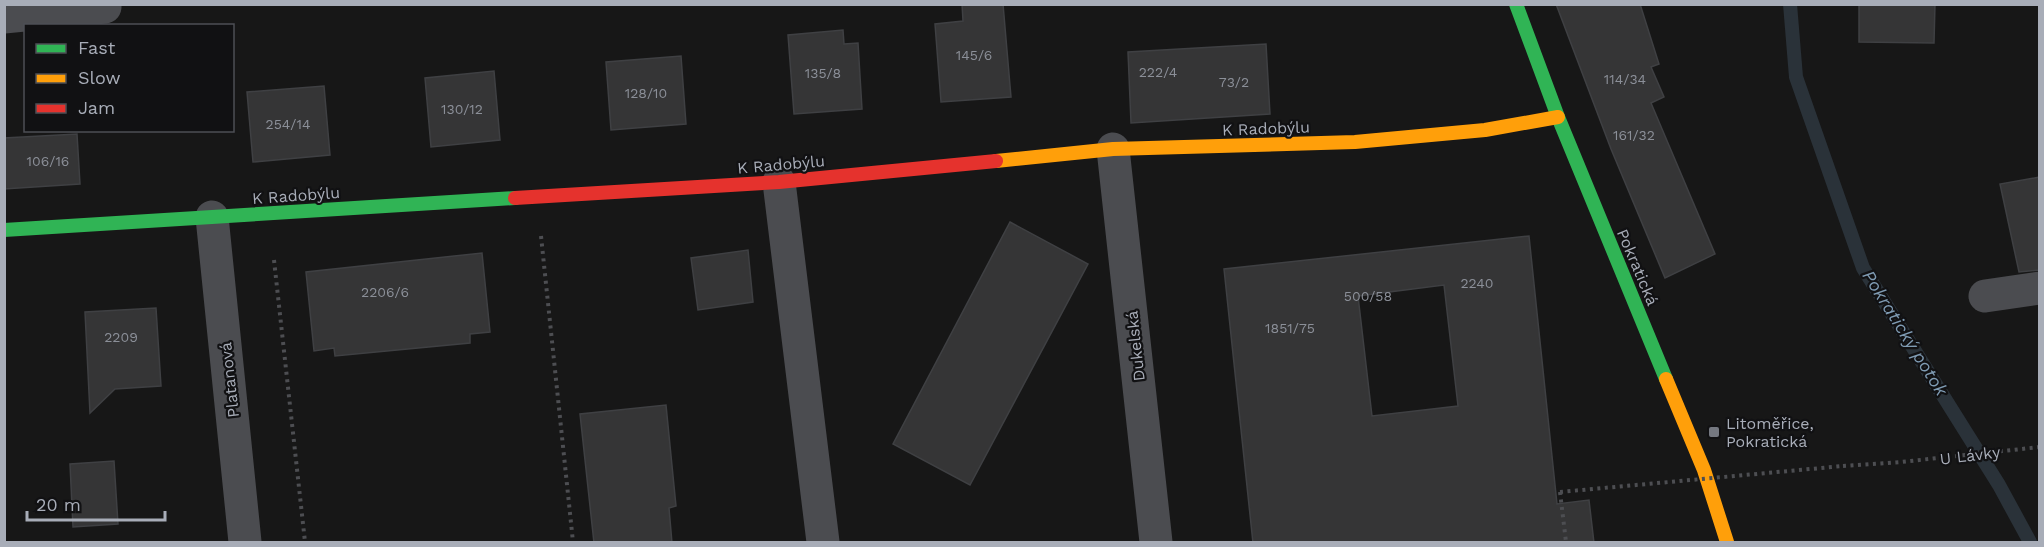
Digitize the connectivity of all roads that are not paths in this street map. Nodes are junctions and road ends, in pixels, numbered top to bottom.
1 (1516, 4) edge
2 (105, 7) dead end
3 (4, 17) edge
4 (1558, 117) junction
5 (1113, 149) junction
6 (779, 182) junction
7 (212, 217) junction
8 (4, 230) edge
9 (2040, 288) edge
10 (1984, 296) dead end
11 (245, 543) edge
12 (823, 543) edge
13 (1156, 543) edge
14 (1727, 543) edge

1 - 4 street, Pokratická
2 - 3 street
4 - 5 street, K Radobýlu
4 - 14 street, Pokratická
5 - 6 street, K Radobýlu
5 - 13 street, Dukelská
6 - 7 street, K Radobýlu
6 - 12 street
7 - 8 street, K Radobýlu
7 - 11 street, Platanová
9 - 10 street

